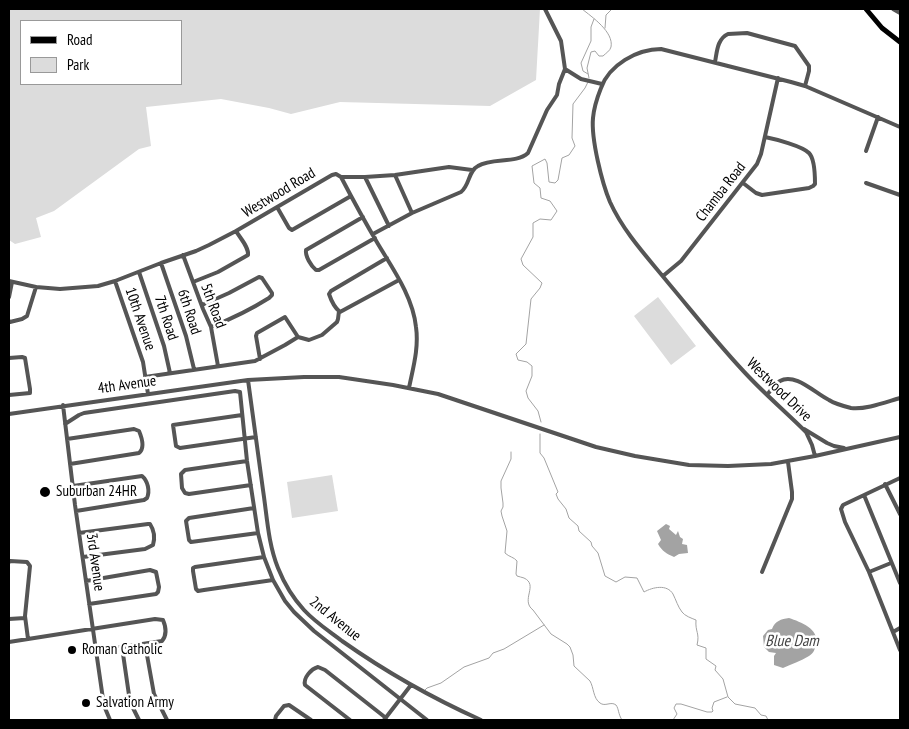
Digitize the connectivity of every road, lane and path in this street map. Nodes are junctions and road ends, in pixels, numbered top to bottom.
1 (545, 9) edge
2 (866, 9) edge
3 (893, 9) edge
4 (900, 13) edge
5 (900, 42) edge
6 (714, 62) junction
7 (566, 69) junction
8 (778, 78) junction
9 (602, 84) junction
10 (805, 86) junction
11 (878, 117) junction
12 (900, 127) edge
13 (765, 137) junction
14 (866, 151) dead end
15 (472, 170) junction
16 (395, 175) junction
17 (341, 177) junction
18 (365, 177) junction
19 (743, 183) junction
20 (866, 183) dead end
21 (900, 195) edge
22 (351, 196) junction
23 (277, 207) junction
24 (412, 213) junction
25 (362, 217) junction
26 (389, 226) junction
27 (236, 231) junction
28 (374, 236) junction
29 (183, 255) junction
30 (387, 258) junction
31 (161, 263) junction
32 (139, 272) junction
33 (663, 276) junction
34 (399, 280) junction
35 (10, 281) edge
36 (115, 281) junction
37 (193, 282) junction
38 (36, 287) junction
39 (9, 297) edge
40 (202, 305) junction
41 (339, 312) junction
42 (9, 321) edge
43 (211, 327) junction
44 (298, 337) junction
45 (9, 358) edge
46 (260, 359) junction
47 (218, 366) junction
48 (194, 369) junction
49 (170, 373) junction
50 (145, 376) junction
51 (248, 380) junction
52 (409, 388) junction
53 (249, 390) junction
54 (240, 392) junction
55 (148, 394) junction
56 (9, 395) edge
57 (767, 395) junction
58 (900, 398) edge
59 (63, 405) junction
60 (9, 414) edge
61 (242, 415) junction
62 (65, 424) junction
63 (802, 428) junction
64 (256, 437) junction
65 (900, 437) edge
66 (66, 439) junction
67 (245, 439) junction
68 (847, 449) junction
69 (815, 456) junction
70 (247, 461) junction
71 (788, 462) junction
72 (70, 464) junction
73 (900, 478) edge
74 (885, 484) junction
75 (251, 485) junction
76 (73, 486) junction
77 (864, 495) junction
78 (254, 508) junction
79 (76, 510) junction
80 (900, 514) edge
81 (79, 532) junction
82 (258, 533) junction
83 (270, 541) junction
84 (260, 543) junction
85 (264, 556) junction
86 (83, 557) junction
87 (9, 562) edge
88 (891, 563) junction
89 (762, 572) dead end
90 (868, 572) junction
91 (273, 580) junction
92 (86, 581) junction
93 (900, 583) edge
94 (89, 604) junction
95 (25, 618) junction
96 (9, 619) edge
97 (900, 628) edge
98 (93, 629) junction
99 (893, 632) junction
100 (28, 639) junction
101 (9, 642) edge
102 (145, 644) junction
103 (122, 647) junction
104 (354, 649) junction
105 (900, 650) edge
106 (96, 651) junction
107 (348, 657) junction
108 (411, 685) junction
109 (400, 699) junction
110 (421, 716) junction
111 (385, 719) edge
112 (110, 720) edge
113 (139, 720) edge
114 (167, 720) edge
115 (275, 720) edge
116 (311, 720) edge
117 (350, 720) edge
118 (417, 720) edge
119 (427, 720) edge
120 (481, 720) edge

1 - 7 street
2 - 5 main road
3 - 4 street
6 - 8 street
6 - 9 street
6 - 10 street
7 - 9 street
7 - 15 street
8 - 10 street
8 - 13 street, Chamba Road
9 - 33 street, Westwood Drive
10 - 11 street
11 - 12 street
11 - 14 street
13 - 19 street, Chamba Road
13 - 19 street
15 - 16 street
15 - 24 street
16 - 18 street
16 - 24 street
17 - 18 street
17 - 22 street, Westwood Road
17 - 23 street, Westwood Road
18 - 26 street
19 - 33 street, Chamba Road
20 - 21 street
22 - 23 street
22 - 25 street, Westwood Road
23 - 27 street, Westwood Road
24 - 26 street
25 - 28 street, Westwood Road
25 - 28 street
26 - 28 street
27 - 29 street, Westwood Road
27 - 37 street
28 - 30 street, Westwood Road
29 - 31 street, Westwood Road
29 - 37 street, 5th Road
30 - 34 street, Westwood Road
30 - 41 street
31 - 32 street, Westwood Road
31 - 48 street, 6th Road
32 - 36 street, Westwood Road
32 - 49 street, 7th Road
33 - 57 street, Westwood Drive
34 - 41 street
34 - 52 street, Westwood Road
35 - 38 street, Westwood Road
35 - 39 street
36 - 38 street, Westwood Road
36 - 50 street, 10th Avenue
37 - 40 street, 5th Road
38 - 42 street
40 - 43 street, 5th Road
40 - 43 street
41 - 44 street
43 - 47 street, 5th Road
44 - 46 street
44 - 46 street
45 - 56 street
46 - 47 street
47 - 48 street
48 - 49 street
49 - 50 street
50 - 55 street, 10th Avenue
51 - 52 street, 4th Avenue
51 - 53 street, 2nd Avenue
51 - 55 street, 4th Avenue
52 - 71 street, 4th Avenue
53 - 54 street
53 - 64 street, 2nd Avenue
54 - 61 street
54 - 62 street
55 - 59 street, 4th Avenue
57 - 58 street
57 - 63 street, Westwood Drive
59 - 60 street, 4th Avenue
59 - 62 street, 3rd Avenue
61 - 67 street
61 - 67 street
62 - 66 street, 3rd Avenue
63 - 68 street
63 - 69 street, Westwood Drive
64 - 67 street
64 - 83 street, 2nd Avenue
65 - 68 street
66 - 72 street, 3rd Avenue
66 - 72 street
67 - 70 street
68 - 69 street
69 - 71 street, 4th Avenue
70 - 75 street
70 - 75 street
71 - 89 street
72 - 76 street, 3rd Avenue
73 - 74 street
74 - 77 street
74 - 80 street
75 - 78 street
76 - 79 street, 3rd Avenue
76 - 79 street
77 - 88 street
77 - 90 street
78 - 82 street
78 - 82 street
79 - 81 street, 3rd Avenue
81 - 86 street, 3rd Avenue
81 - 86 street
82 - 84 street
83 - 84 street
83 - 104 street, 2nd Avenue
84 - 85 street
85 - 91 street
85 - 91 street
86 - 92 street, 3rd Avenue
87 - 95 street
88 - 90 street
88 - 93 street
90 - 99 street
91 - 107 street
92 - 94 street, 3rd Avenue
92 - 94 street
94 - 98 street, 3rd Avenue
95 - 96 street
95 - 100 street
97 - 99 street
98 - 100 street
98 - 102 street
98 - 106 street, 3rd Avenue
99 - 105 street
100 - 101 street
102 - 103 street
102 - 114 street
103 - 106 street
103 - 113 street
104 - 107 street
104 - 108 street, 2nd Avenue
106 - 112 street, 3rd Avenue
107 - 109 street
108 - 109 street
108 - 120 street, 2nd Avenue
109 - 110 street
109 - 111 street
110 - 118 street
110 - 119 street
111 - 117 street
115 - 116 street

